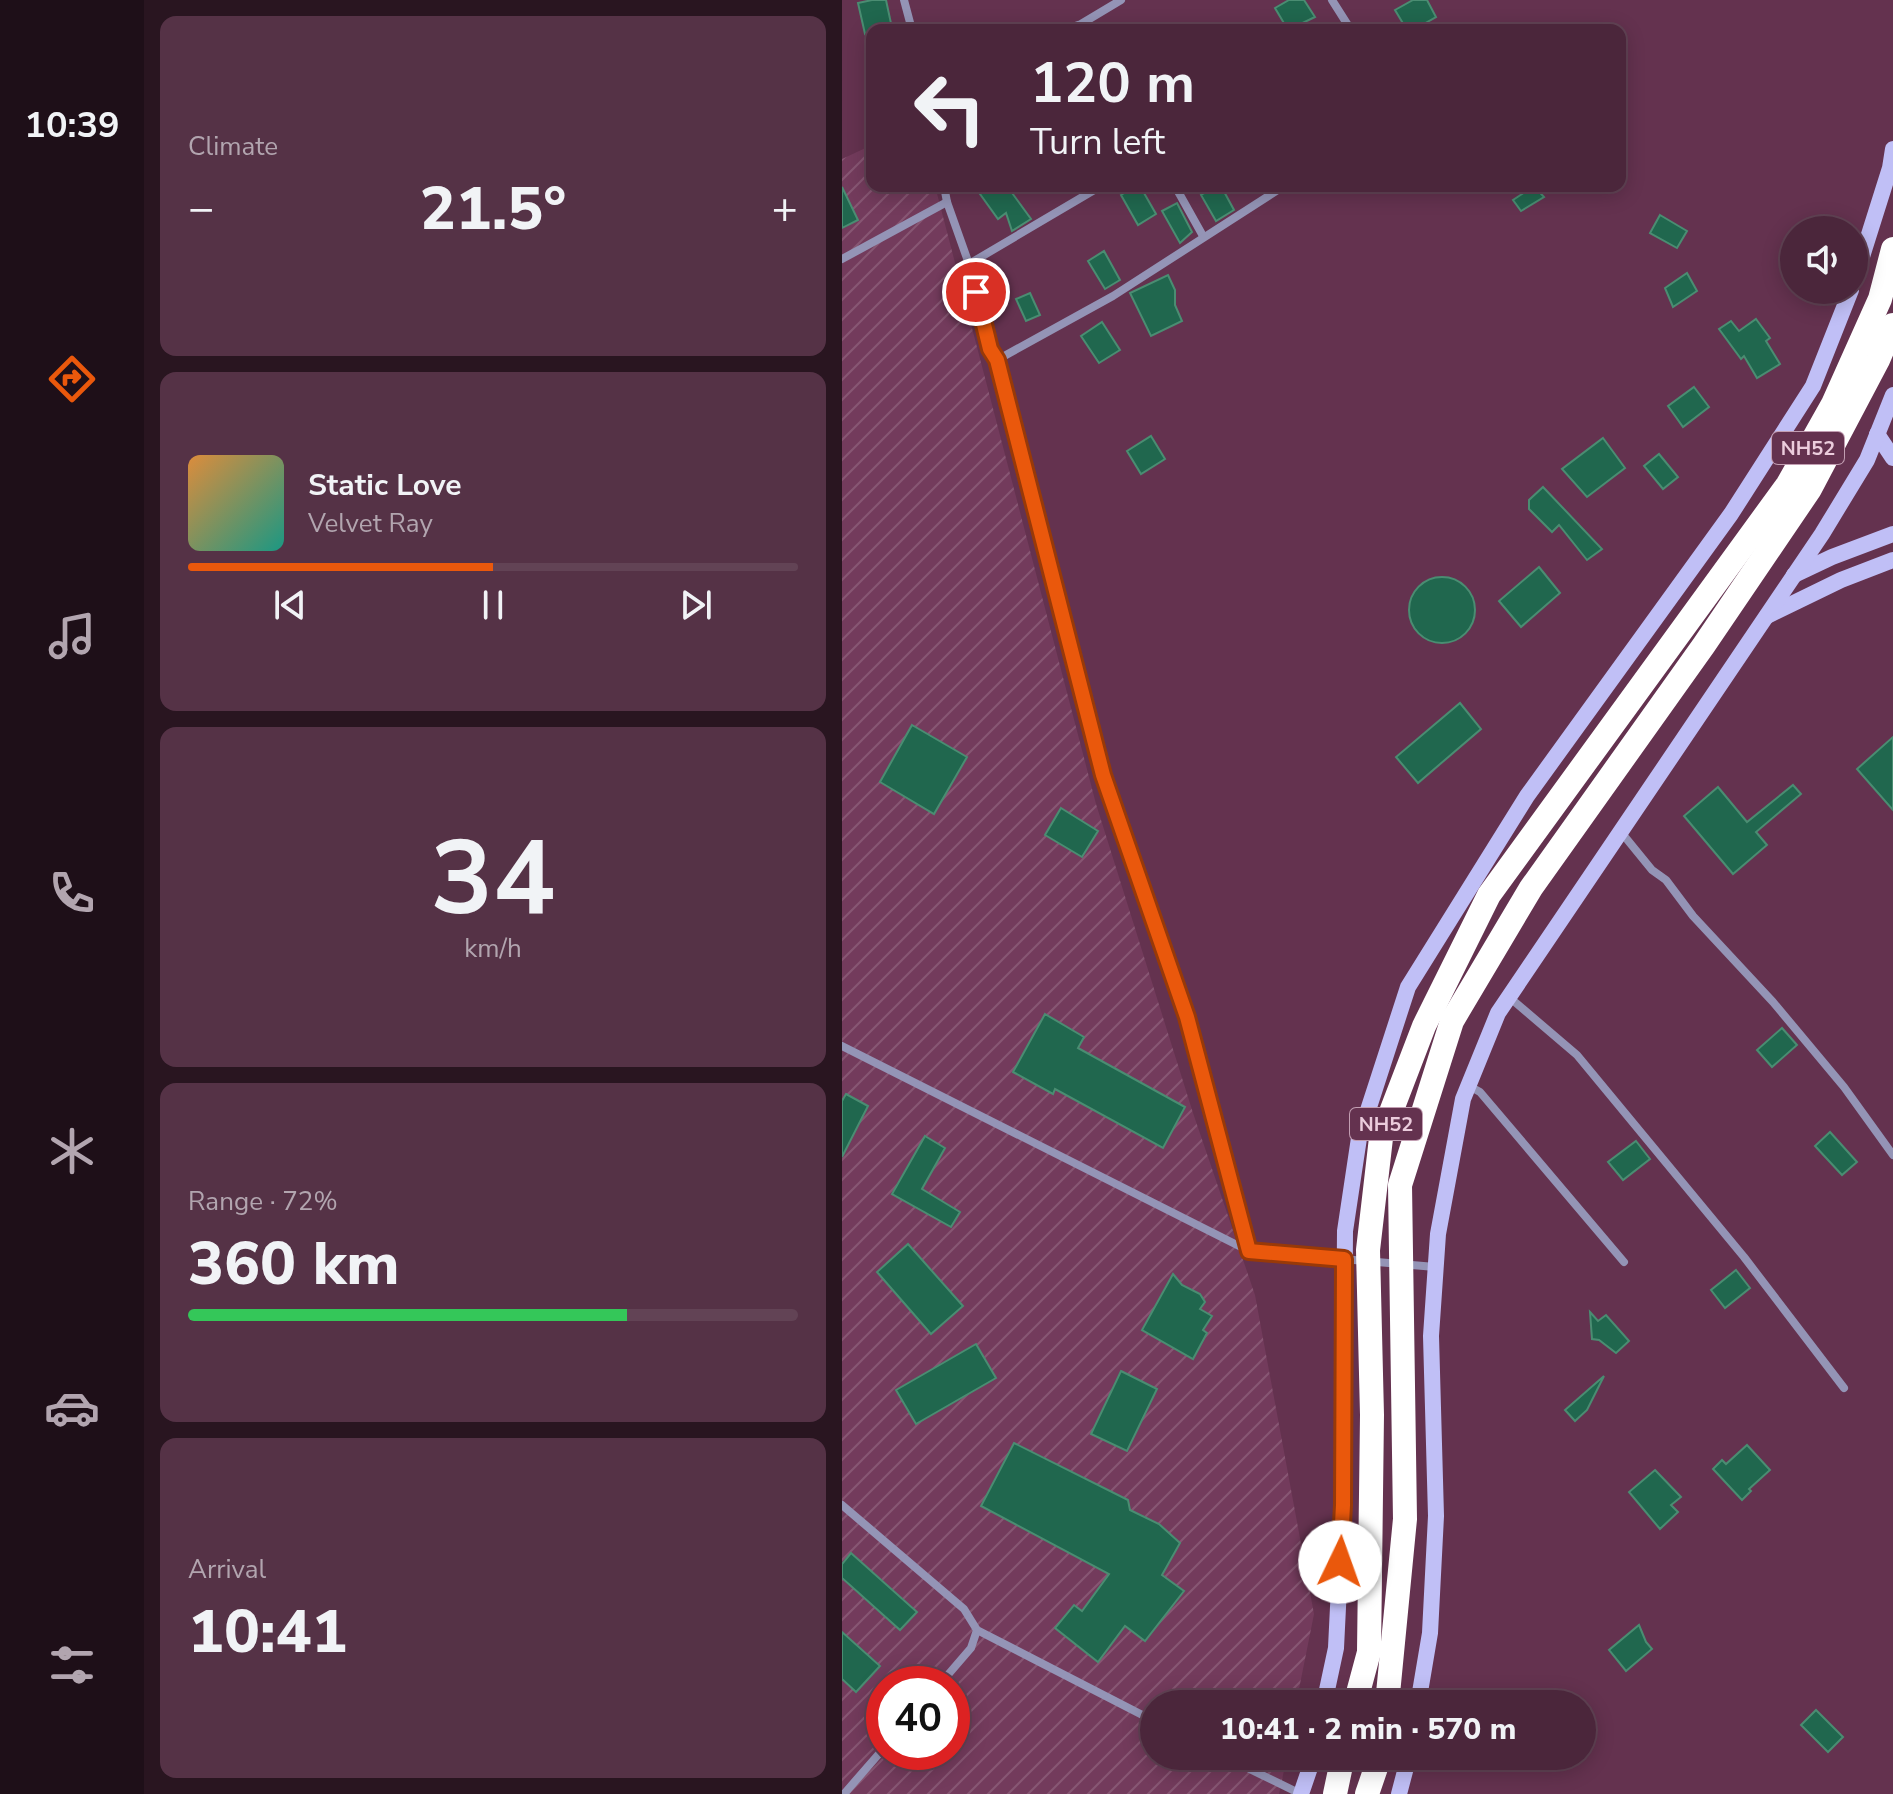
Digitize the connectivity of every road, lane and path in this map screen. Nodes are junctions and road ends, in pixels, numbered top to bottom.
1 (904, 0) edge
2 (1121, 0) edge
3 (1332, 0) edge
4 (910, 24) edge
5 (1087, 24) edge
6 (1347, 24) edge
7 (1893, 149) edge
8 (945, 192) edge
9 (1091, 192) edge
10 (1178, 192) edge
11 (1274, 192) edge
12 (947, 202) junction
13 (1203, 236) junction
14 (1868, 238) edge
15 (1893, 249) edge
16 (842, 259) edge
17 (969, 264) junction
18 (1845, 304) edge
19 (1893, 325) edge
20 (997, 360) junction
21 (1893, 395) edge
22 (1877, 434) junction
23 (1893, 458) edge
24 (1893, 534) edge
25 (1893, 560) edge
26 (1793, 576) junction
27 (1765, 617) junction
28 (1621, 831) junction
29 (1509, 997) junction
30 (842, 1046) edge
31 (1470, 1082) junction
32 (1893, 1155) edge
33 (1249, 1251) junction
34 (1344, 1259) junction
35 (1624, 1262) dead end
36 (1435, 1267) junction
37 (1844, 1388) dead end
38 (842, 1505) edge
39 (977, 1630) junction
40 (956, 1666) edge
41 (1327, 1690) edge
42 (1359, 1690) edge
43 (1388, 1690) edge
44 (1420, 1690) edge
45 (1140, 1714) edge
46 (866, 1769) edge
47 (1252, 1770) edge
48 (1309, 1770) edge
49 (1340, 1770) edge
50 (1375, 1770) edge
51 (1405, 1770) edge
52 (844, 1794) edge
53 (1301, 1794) edge
54 (1335, 1794) edge
55 (1367, 1794) edge
56 (1399, 1794) edge

1 - 4 street
2 - 5 street
3 - 6 street
7 - 14 street
8 - 12 street
9 - 17 street
10 - 13 street
11 - 13 street
12 - 16 street
12 - 17 street
13 - 20 street
15 - 42 highway, NH52
17 - 20 street
18 - 34 street
19 - 43 highway, NH52
20 - 33 street
21 - 22 street
22 - 23 street
22 - 26 street
24 - 26 street
25 - 27 street
26 - 27 street
27 - 28 street
28 - 29 street
28 - 32 street
29 - 31 street
29 - 37 street
30 - 33 street
31 - 35 street
31 - 36 street
33 - 34 street
34 - 36 street
34 - 41 street
36 - 44 street
38 - 39 street
39 - 40 street
39 - 45 street
46 - 52 street
47 - 53 street
48 - 53 street
49 - 54 highway
50 - 55 highway
51 - 56 street

